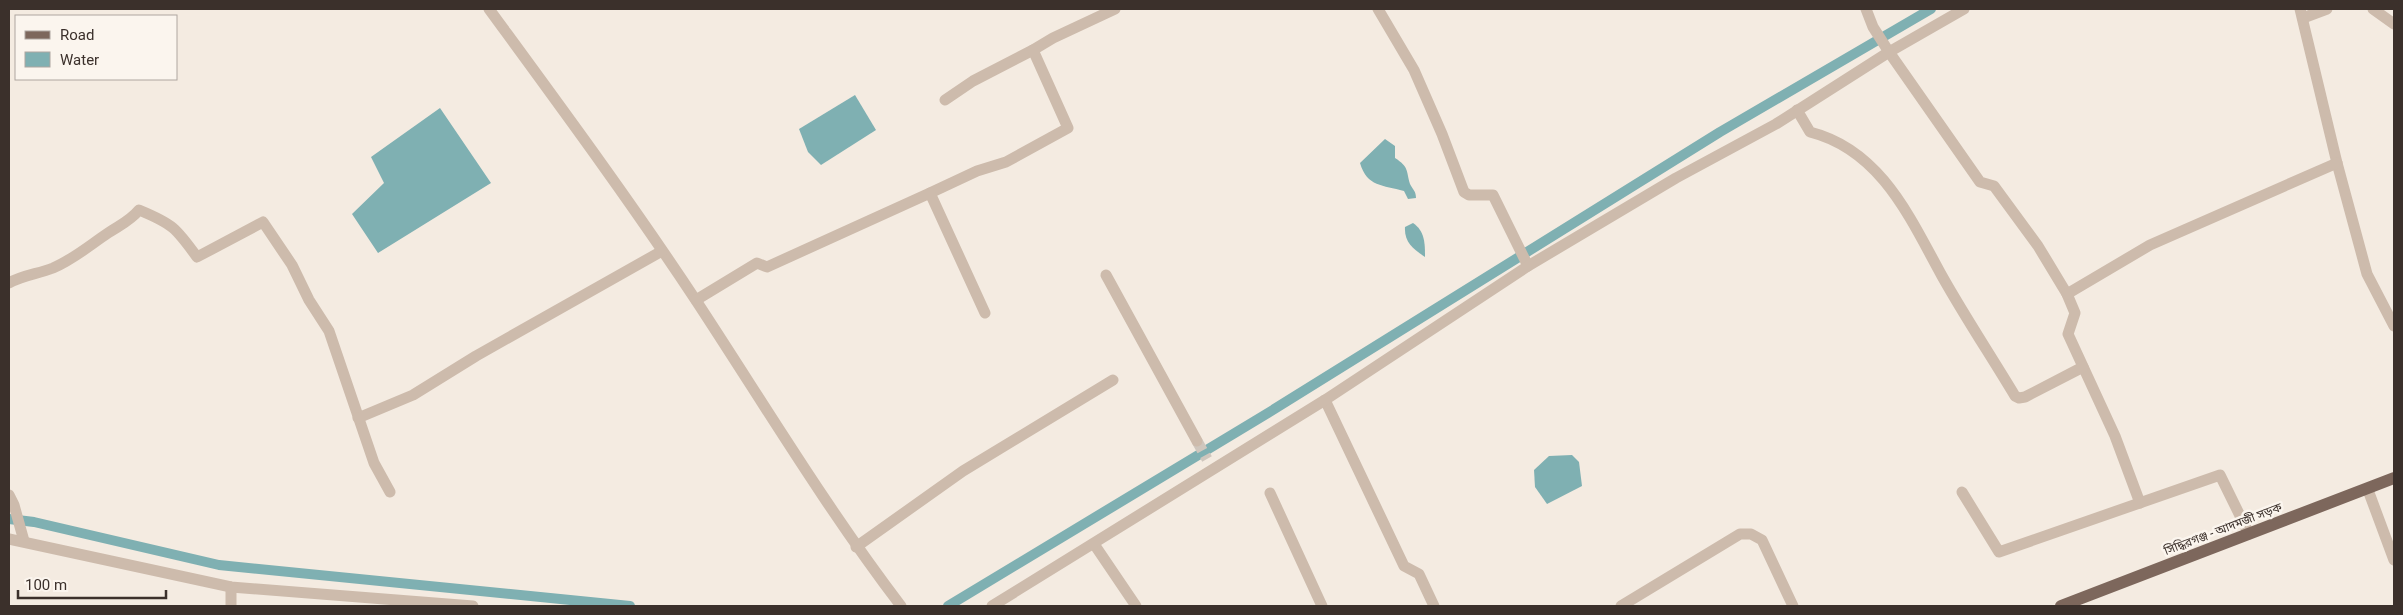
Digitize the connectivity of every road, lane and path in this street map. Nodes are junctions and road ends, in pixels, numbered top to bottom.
1 (490, 9) edge
2 (1115, 9) edge
3 (1378, 9) edge
4 (1866, 9) edge
5 (1964, 9) edge
6 (2327, 9) edge
7 (2373, 9) edge
8 (2301, 13) edge
9 (2394, 24) edge
10 (1887, 48) junction
11 (1033, 50) junction
12 (946, 100) dead end
13 (1797, 110) junction
14 (2337, 163) junction
15 (930, 193) junction
16 (662, 251) junction
17 (1526, 262) junction
18 (1106, 275) dead end
19 (9, 283) edge
20 (2067, 294) junction
21 (696, 300) junction
22 (985, 313) dead end
23 (2394, 326) edge
24 (2083, 367) junction
25 (1113, 380) dead end
26 (1325, 400) junction
27 (358, 418) junction
28 (1197, 441) tunnel mouth
29 (2394, 478) edge
30 (2368, 490) junction
31 (390, 492) dead end
32 (1962, 492) dead end
33 (1270, 493) dead end
34 (9, 495) edge
35 (2140, 503) junction
36 (2249, 534) junction
37 (9, 540) edge
38 (24, 541) junction
39 (1094, 544) junction
40 (856, 547) junction
41 (2394, 560) edge
42 (231, 587) junction
43 (453, 605) edge
44 (231, 606) edge
45 (473, 606) edge
46 (901, 606) edge
47 (992, 606) edge
48 (1136, 606) edge
49 (1322, 606) edge
50 (1434, 606) edge
51 (1621, 606) edge
52 (1792, 606) edge
53 (2061, 606) edge

1 - 16 street
2 - 11 street
3 - 17 street
4 - 10 street
5 - 10 street
6 - 8 street
7 - 9 street
8 - 14 street
10 - 13 street
10 - 20 street
11 - 12 street
11 - 15 street
13 - 17 street
13 - 24 street
14 - 20 street
14 - 23 street
15 - 21 street
15 - 22 street
16 - 21 street
16 - 27 street
17 - 26 street
18 - 28 street
19 - 27 street
20 - 24 street
21 - 40 street
24 - 35 street
25 - 40 street
26 - 39 street
26 - 50 street
27 - 31 street
29 - 30 main road, সিদ্ধিরগঞ্জ - আদমজী সড়ক
30 - 36 main road, সিদ্ধিরগঞ্জ - আদমজী সড়ক
30 - 41 street
32 - 35 street
33 - 49 street
34 - 38 street
35 - 36 street
36 - 53 main road, সিদ্ধিরগঞ্জ - আদমজী সড়ক
37 - 38 street
38 - 42 street
39 - 47 street
39 - 48 street
40 - 46 street
42 - 43 street
42 - 44 street
43 - 45 street
51 - 52 street

